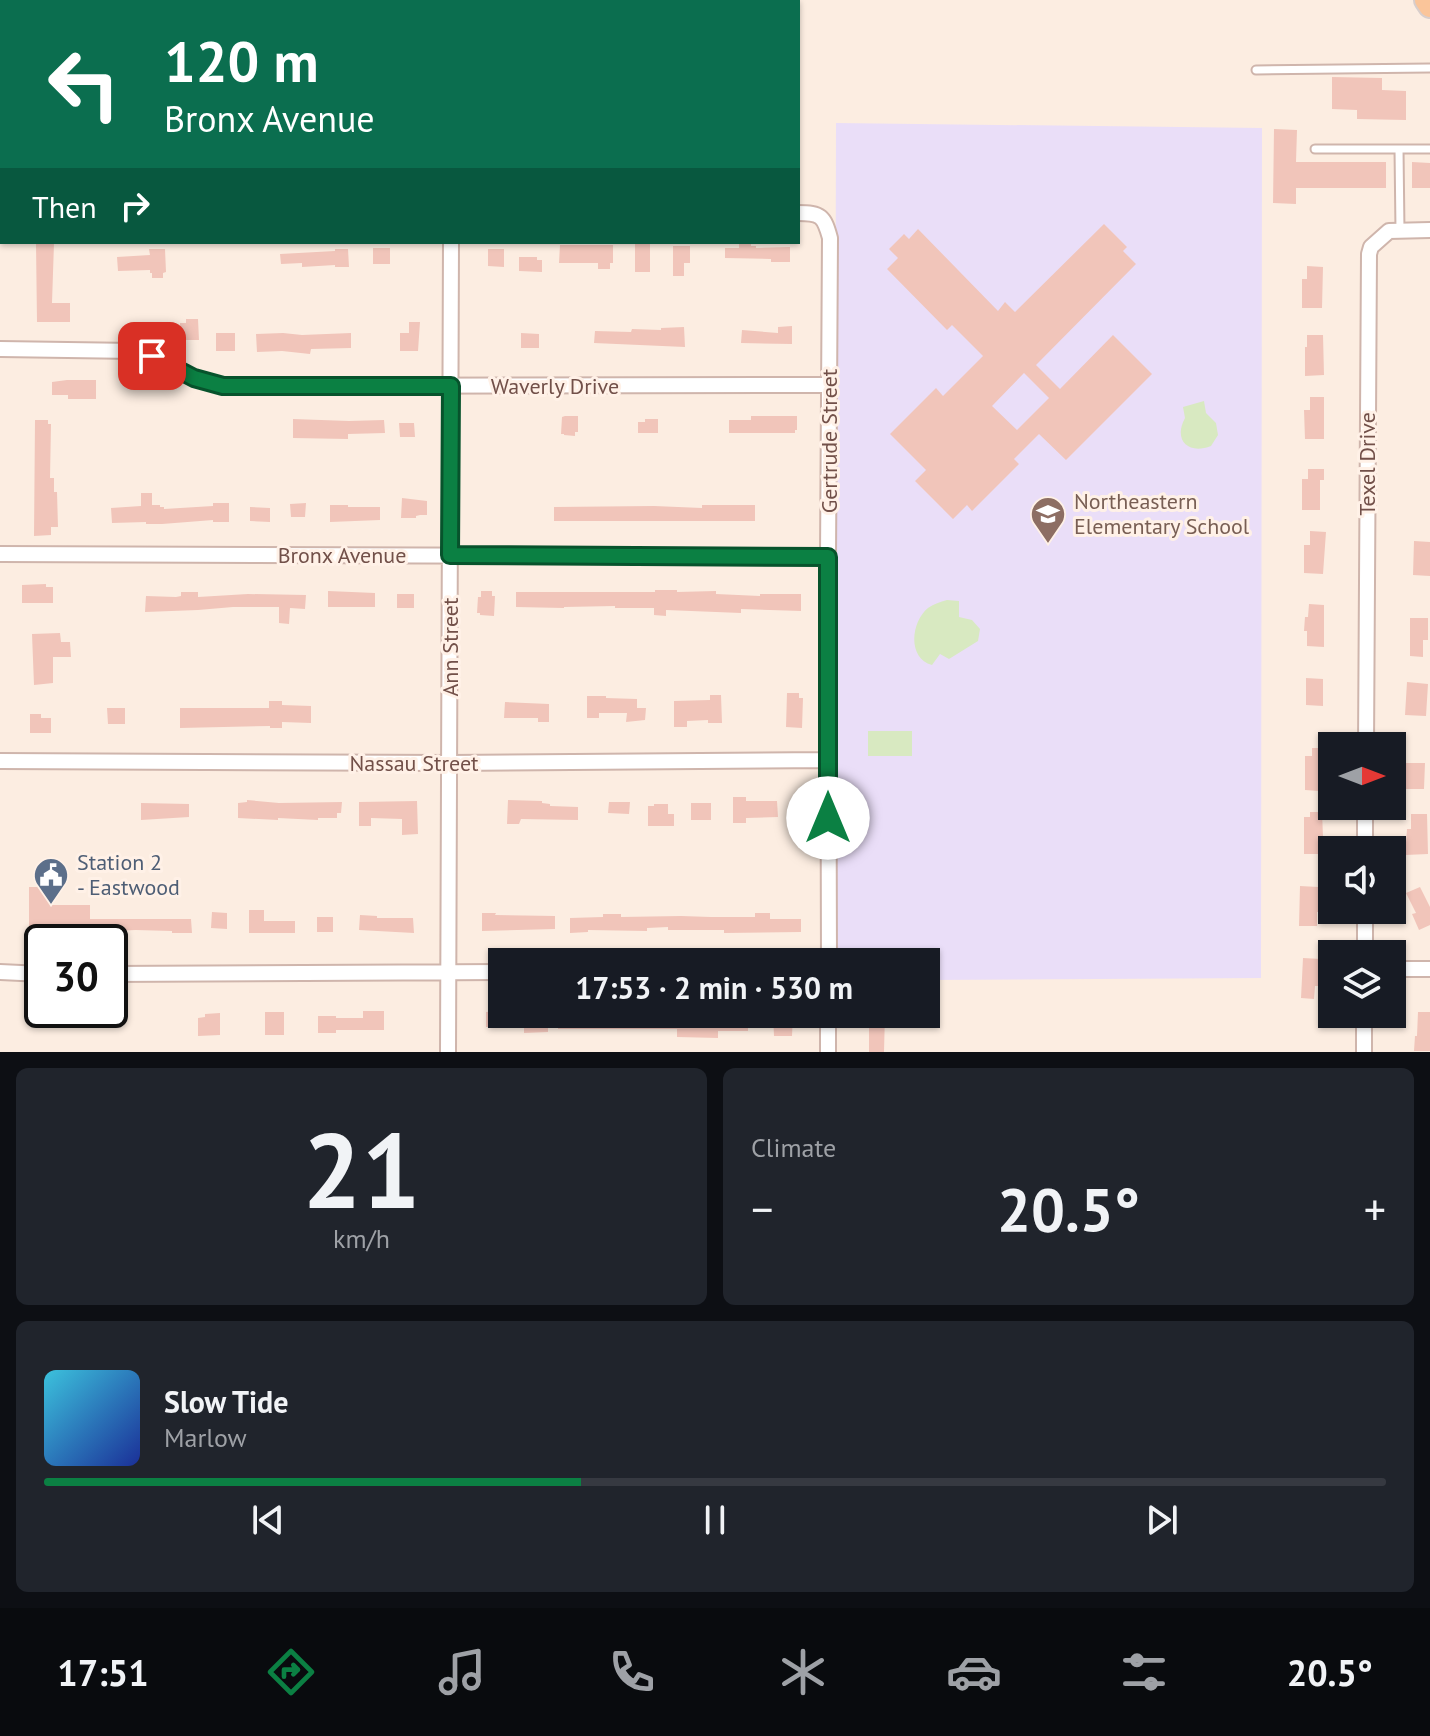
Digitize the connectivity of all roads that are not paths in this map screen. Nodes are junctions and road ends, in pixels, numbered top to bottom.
1 (1426, 0) edge
2 (1430, 6) edge
3 (1430, 68) edge
4 (1256, 70) dead end
5 (1315, 149) dead end
6 (1399, 149) junction
7 (1430, 149) edge
8 (800, 213) edge
9 (1430, 230) edge
10 (1400, 231) junction
11 (451, 244) edge
12 (0, 349) edge
13 (829, 385) junction
14 (451, 386) junction
15 (0, 554) edge
16 (450, 555) junction
17 (828, 557) junction
18 (1366, 732) edge
19 (828, 760) junction
20 (0, 761) edge
21 (450, 763) junction
22 (829, 948) edge
23 (1406, 969) edge
24 (1430, 969) edge
25 (0, 972) edge
26 (449, 972) junction
27 (488, 972) edge
28 (24, 974) edge
29 (128, 974) edge
30 (828, 1028) edge
31 (1364, 1028) edge
32 (448, 1052) edge
33 (828, 1052) edge
34 (1364, 1052) edge

1 - 2 main road
3 - 4 lane
5 - 6 lane
6 - 7 lane
6 - 10 lane
8 - 13 street, Gertrude Street
9 - 10 street
10 - 18 street, Texel Drive
11 - 14 street, Ann Street
12 - 14 street, Waverly Drive
13 - 14 street, Waverly Drive
13 - 17 street, Gertrude Street
14 - 16 street, Ann Street
15 - 16 street, Bronx Avenue
16 - 17 street, Bronx Avenue
16 - 21 street, Ann Street
17 - 19 street, Gertrude Street
19 - 21 street, Nassau Street
19 - 22 street, Gertrude Street
20 - 21 street, Nassau Street
21 - 26 street, Ann Street
23 - 24 street
25 - 28 street
26 - 27 street
26 - 29 street
26 - 32 street, Ann Street
30 - 33 street
31 - 34 street

